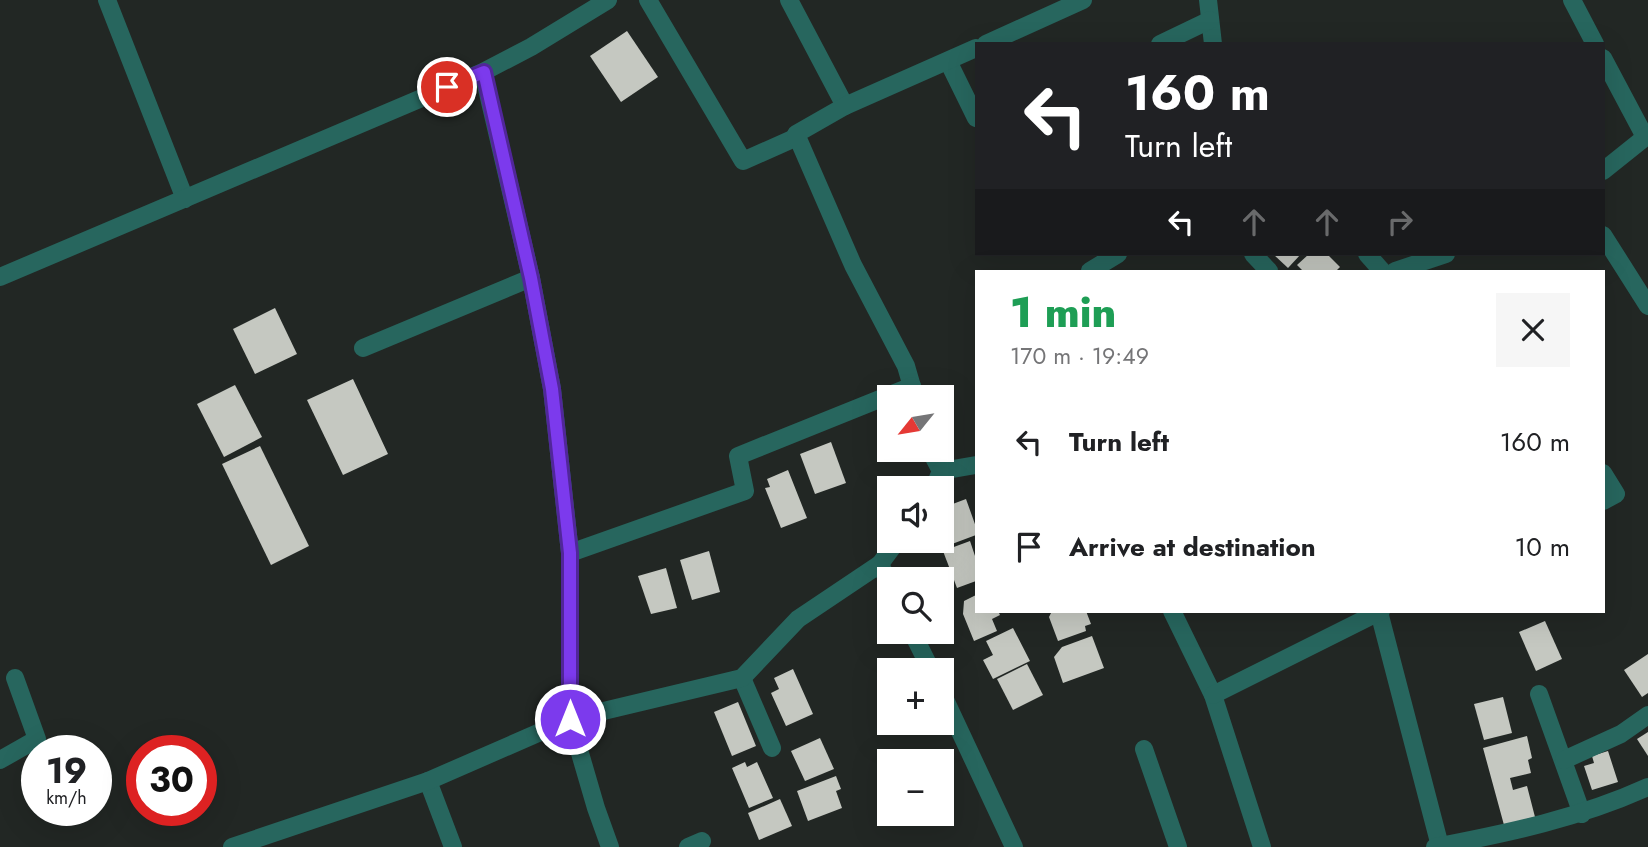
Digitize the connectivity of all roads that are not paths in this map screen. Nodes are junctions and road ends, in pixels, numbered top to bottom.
1 (107, 0) edge
2 (608, 0) edge
3 (648, 0) edge
4 (789, 0) edge
5 (1083, 0) edge
6 (1208, 0) edge
7 (1572, 0) edge
8 (1210, 20) junction
9 (990, 42) edge
10 (1164, 42) edge
11 (1213, 42) edge
12 (1594, 42) edge
13 (975, 48) edge
14 (948, 61) junction
15 (1605, 62) edge
16 (484, 72) junction
17 (845, 106) junction
18 (975, 116) edge
19 (1646, 136) edge
20 (797, 137) junction
21 (1605, 169) edge
22 (185, 200) junction
23 (1605, 238) edge
24 (1115, 256) edge
25 (1255, 256) edge
26 (1369, 256) edge
27 (1440, 256) edge
28 (1092, 270) edge
29 (1268, 270) edge
30 (1381, 270) edge
31 (1398, 270) edge
32 (0, 277) edge
33 (531, 278) junction
34 (1648, 306) edge
35 (363, 348) dead end
36 (912, 385) edge
37 (877, 405) edge
38 (937, 462) edge
39 (975, 465) edge
40 (942, 471) junction
41 (940, 476) edge
42 (1605, 476) edge
43 (1605, 500) edge
44 (570, 553) junction
45 (888, 553) edge
46 (880, 564) junction
47 (881, 567) edge
48 (1173, 613) edge
49 (1376, 613) edge
50 (1380, 613) edge
51 (15, 678) dead end
52 (742, 678) junction
53 (1539, 694) dead end
54 (1213, 695) junction
55 (1648, 715) edge
56 (570, 719) junction
57 (954, 720) edge
58 (772, 748) dead end
59 (1144, 749) dead end
60 (0, 760) edge
61 (1564, 760) junction
62 (428, 781) junction
63 (1648, 787) edge
64 (1582, 814) junction
65 (1491, 841) edge
66 (232, 847) edge
67 (453, 847) edge
68 (610, 847) edge
69 (1014, 847) edge
70 (1178, 847) edge
71 (1262, 847) edge
72 (1438, 847) edge

1 - 22 street
2 - 16 street
3 - 20 street
4 - 17 street
5 - 9 street
6 - 8 street
7 - 12 street
8 - 10 street
8 - 11 street
13 - 14 street
14 - 17 street
14 - 18 street
15 - 19 street
16 - 22 street
16 - 33 street
17 - 20 street
19 - 21 street
20 - 36 street
22 - 32 street
23 - 34 street
24 - 28 street
25 - 29 street
26 - 30 street
27 - 31 street
33 - 35 street
33 - 44 street
37 - 44 street
38 - 40 street
39 - 40 street
40 - 41 street
42 - 43 street
44 - 56 street
45 - 46 street
46 - 47 street
46 - 52 street
48 - 54 street
49 - 54 street
50 - 72 street
51 - 60 street
52 - 56 street
52 - 58 street
53 - 61 street
54 - 71 street
55 - 61 street
56 - 62 street
56 - 68 street
57 - 69 street
59 - 70 street
61 - 64 street
62 - 66 street
62 - 67 street
63 - 64 street
64 - 65 street
65 - 72 street

